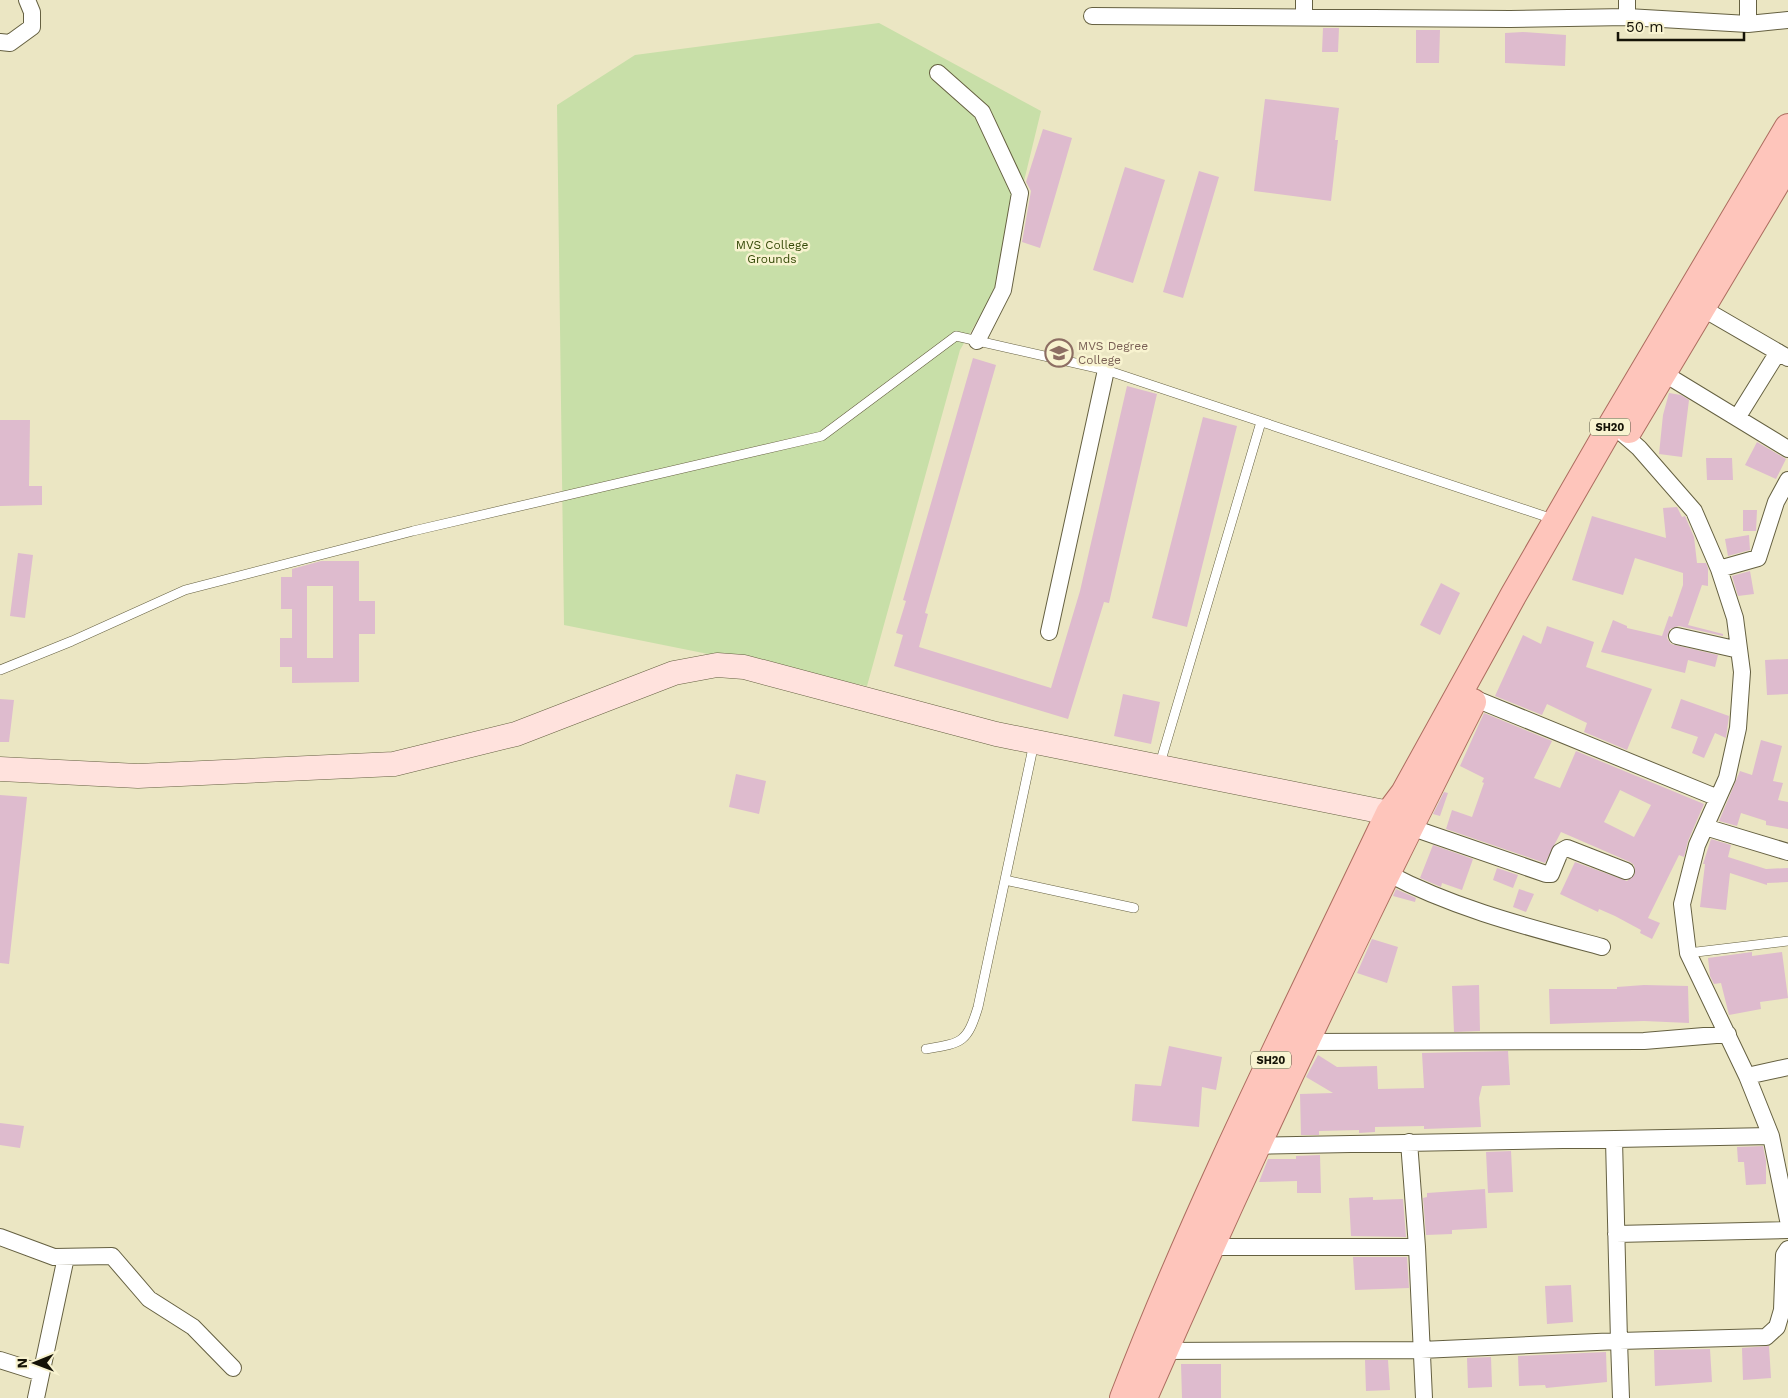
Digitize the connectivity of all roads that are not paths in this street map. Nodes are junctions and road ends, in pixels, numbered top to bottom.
1 (27, 0) edge
2 (1304, 0) edge
3 (1627, 0) edge
4 (1748, 0) edge
5 (1092, 16) dead end
6 (1304, 17) junction
7 (1628, 17) junction
8 (1788, 20) edge
9 (1748, 24) junction
10 (0, 42) edge
11 (938, 73) dead end
12 (1788, 127) edge
13 (1788, 164) edge
14 (1694, 304) junction
15 (977, 341) junction
16 (1783, 355) edge
17 (1655, 368) junction
18 (1106, 370) junction
19 (1738, 418) junction
20 (1261, 422) junction
21 (1618, 430) junction
22 (1788, 449) edge
23 (1788, 480) edge
24 (1557, 520) junction
25 (1719, 569) junction
26 (1049, 632) dead end
27 (1677, 636) dead end
28 (1739, 650) junction
29 (0, 670) edge
30 (1467, 696) junction
31 (1034, 743) junction
32 (1159, 767) junction
33 (0, 769) edge
34 (1718, 798) junction
35 (1389, 813) junction
36 (1705, 827) junction
37 (1410, 828) junction
38 (1788, 852) edge
39 (1626, 871) dead end
40 (1387, 874) junction
41 (1005, 880) junction
42 (1134, 908) dead end
43 (1788, 941) edge
44 (1602, 947) dead end
45 (1688, 953) junction
46 (1728, 1034) junction
47 (1304, 1042) junction
48 (926, 1049) dead end
49 (1788, 1067) edge
50 (1747, 1076) junction
51 (1771, 1136) junction
52 (1614, 1140) junction
53 (1409, 1142) junction
54 (1243, 1146) junction
55 (1788, 1220) edge
56 (1788, 1230) edge
57 (1616, 1234) junction
58 (0, 1237) edge
59 (1210, 1247) junction
60 (1417, 1247) junction
61 (1788, 1250) edge
62 (66, 1257) junction
63 (1619, 1340) junction
64 (1421, 1350) junction
65 (1153, 1351) junction
66 (0, 1360) edge
67 (233, 1368) dead end
68 (41, 1373) junction
69 (36, 1398) edge
70 (1123, 1398) edge
71 (1144, 1398) edge
72 (1424, 1398) edge
73 (1621, 1398) edge

1 - 10 street
2 - 6 street
3 - 7 street
4 - 9 street
5 - 6 street
6 - 7 street
7 - 9 street
8 - 9 street
11 - 15 street
12 - 14 main road, SH20
13 - 14 main road, SH20
14 - 16 street
14 - 17 main road, SH20
15 - 18 lane
15 - 29 lane
16 - 19 street
17 - 19 street
17 - 21 main road, SH20
18 - 20 lane
18 - 26 street
19 - 22 street
20 - 24 lane
20 - 32 lane
21 - 24 main road, SH20
21 - 25 street
21 - 30 main road, SH20
23 - 25 street
24 - 30 main road, SH20
25 - 28 street
27 - 28 street
28 - 34 street
30 - 34 street
30 - 35 main road, SH20
30 - 37 main road, SH20
31 - 32 street
31 - 33 street
31 - 41 lane
32 - 35 street
34 - 36 street
35 - 37 street
35 - 54 main road, SH20
36 - 38 street
36 - 45 street
37 - 39 street
37 - 40 main road, SH20
40 - 44 street
40 - 47 main road, SH20
41 - 42 lane
41 - 48 lane
43 - 45 lane
45 - 46 street
46 - 47 street
46 - 50 street
47 - 54 main road, SH20
49 - 50 street
50 - 51 street
51 - 52 street
51 - 55 street
52 - 53 street
52 - 57 street
53 - 54 street
53 - 60 street
54 - 59 main road, SH20
54 - 65 main road, SH20
56 - 57 street
57 - 63 street
58 - 62 street
59 - 60 street
59 - 65 main road, SH20
60 - 64 street
61 - 63 street
62 - 67 street
62 - 68 street
63 - 64 street
63 - 73 street
64 - 65 street
64 - 72 street
65 - 70 main road, SH20
65 - 71 main road, SH20
66 - 68 street
68 - 69 street

